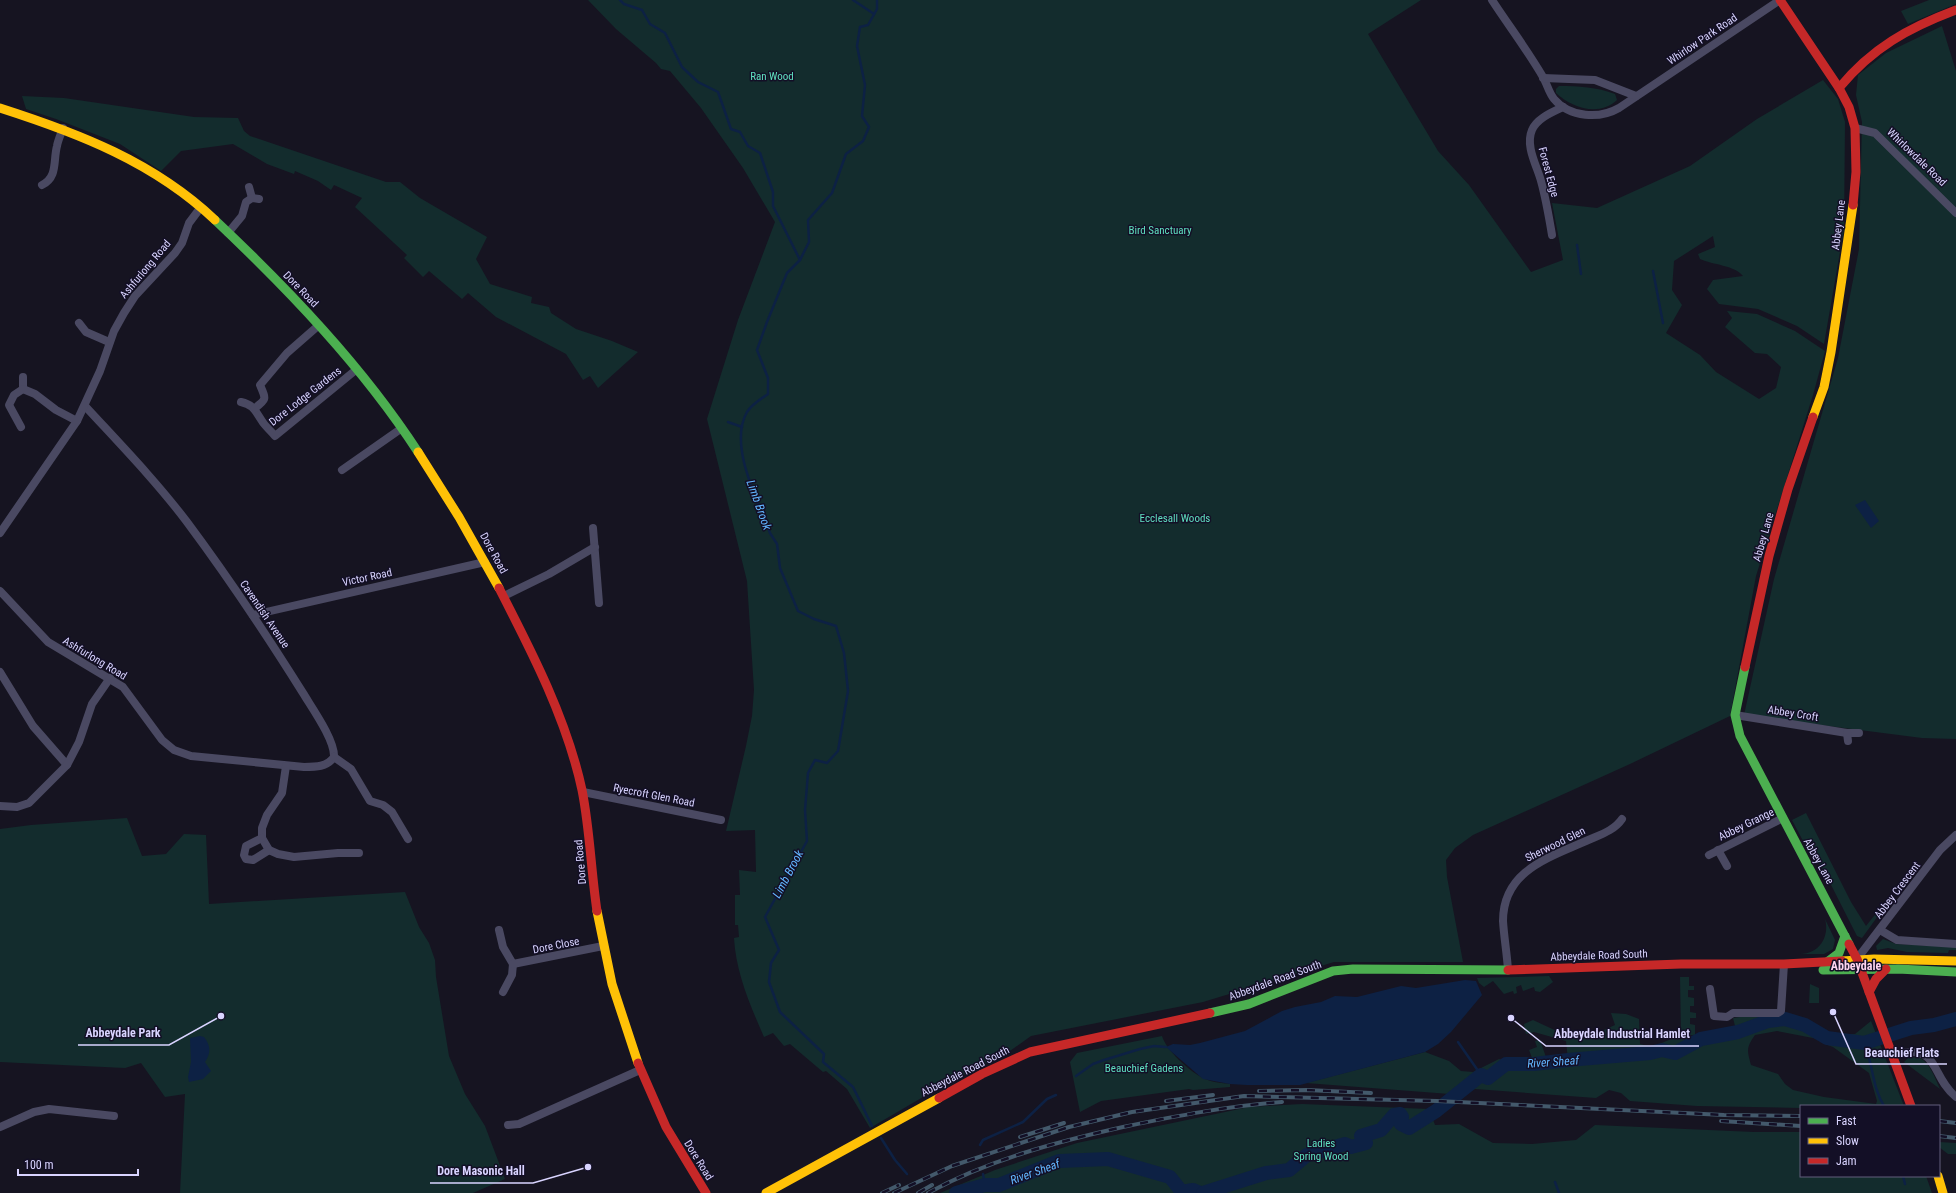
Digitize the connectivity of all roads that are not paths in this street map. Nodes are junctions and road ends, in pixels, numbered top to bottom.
1 (1492, 0) edge
2 (1780, 0) edge
3 (1956, 10) edge
4 (1543, 78) junction
5 (1839, 88) junction
6 (1636, 96) junction
7 (1563, 106) junction
8 (0, 108) edge
9 (63, 128) junction
10 (1855, 128) junction
11 (42, 185) dead end
12 (249, 187) dead end
13 (201, 207) junction
14 (1956, 213) edge
15 (228, 233) junction
16 (1552, 235) dead end
17 (78, 323) dead end
18 (319, 325) junction
19 (109, 342) junction
20 (357, 369) junction
21 (23, 377) dead end
22 (23, 389) junction
23 (241, 402) dead end
24 (85, 406) junction
25 (255, 408) junction
26 (77, 421) junction
27 (21, 427) dead end
28 (402, 428) junction
29 (342, 470) dead end
30 (593, 528) dead end
31 (0, 533) edge
32 (595, 547) junction
33 (485, 562) junction
34 (0, 591) edge
35 (504, 596) junction
36 (599, 602) dead end
37 (253, 615) junction
38 (0, 672) edge
39 (110, 678) junction
40 (1735, 715) junction
41 (1859, 733) dead end
42 (334, 757) junction
43 (67, 765) junction
44 (286, 766) junction
45 (583, 792) junction
46 (0, 806) edge
47 (1783, 818) junction
48 (1622, 819) dead end
49 (721, 820) dead end
50 (1956, 835) edge
51 (262, 838) junction
52 (408, 839) dead end
53 (269, 850) junction
54 (1718, 850) junction
55 (359, 853) dead end
56 (1709, 854) dead end
57 (1727, 866) dead end
58 (499, 930) dead end
59 (1880, 930) junction
60 (1845, 936) junction
61 (1956, 944) edge
62 (603, 946) junction
63 (1857, 959) junction
64 (1956, 961) edge
65 (1827, 962) junction
66 (513, 964) junction
67 (1784, 964) junction
68 (1886, 969) junction
69 (1508, 970) junction
70 (1861, 970) junction
71 (1956, 972) edge
72 (1710, 989) dead end
73 (503, 992) dead end
74 (1869, 992) junction
75 (1891, 1051) junction
76 (640, 1070) junction
77 (1956, 1097) edge
78 (1910, 1102) edge
79 (114, 1116) dead end
80 (508, 1125) dead end
81 (0, 1127) edge
82 (1938, 1177) edge
83 (706, 1193) edge
84 (766, 1193) edge
85 (1943, 1193) edge

1 - 4 street, Whirlow Park Road
2 - 5 main road
2 - 6 street, Whirlow Park Road
3 - 5 main road
4 - 6 street
4 - 7 street, Whirlow Park Road
5 - 10 main road, Abbey Lane
6 - 7 street, Whirlow Park Road
7 - 16 street, Forest Edge
8 - 9 main road, Dore Road
9 - 11 street
9 - 13 main road, Dore Road
10 - 14 street, Whirlowdale Road
10 - 40 main road, Abbey Lane
12 - 15 street
13 - 15 main road, Dore Road
13 - 19 street, Ashfurlong Road
15 - 18 main road, Dore Road
17 - 19 street
18 - 20 main road, Dore Road
18 - 25 street, Dore Lodge Gardens
19 - 24 street, Ashfurlong Road
20 - 25 street, Dore Lodge Gardens
20 - 28 main road, Dore Road
21 - 22 street
22 - 26 street
22 - 27 street
23 - 25 street, Dore Lodge Gardens
24 - 26 street, Ashfurlong Road
24 - 37 street, Cavendish Avenue
26 - 31 street, Ashfurlong Road
28 - 29 street
28 - 33 main road, Dore Road
30 - 32 street
32 - 35 street
32 - 36 street
33 - 35 main road, Dore Road
33 - 37 street, Victor Road
34 - 39 street, Ashfurlong Road
35 - 45 main road, Dore Road
37 - 42 street, Cavendish Avenue
38 - 43 street
39 - 43 street
39 - 44 street, Ashfurlong Road
40 - 41 street, Abbey Croft
40 - 47 main road, Abbey Lane
42 - 44 street, Ashfurlong Road
42 - 52 street
43 - 46 street
44 - 51 street
45 - 49 street, Ryecroft Glen Road
45 - 62 main road, Dore Road
47 - 54 street, Abbey Grange
47 - 60 main road, Abbey Lane
48 - 69 street, Sherwood Glen
50 - 59 street, Abbey Crescent
51 - 53 street
51 - 53 street
53 - 55 street
54 - 56 street, Abbey Grange
54 - 57 street, Abbey Grange
58 - 66 street
59 - 61 street
59 - 63 street, Abbey Crescent
60 - 63 main road, Abbey Lane
60 - 65 main road
62 - 66 street, Dore Close
62 - 76 main road, Dore Road
63 - 64 main road, Abbeydale Road South
63 - 65 main road, Abbeydale Road South
63 - 70 main road, Abbey Lane
65 - 67 main road, Abbeydale Road South
66 - 73 street
67 - 69 main road, Abbeydale Road South
67 - 70 main road, Abbeydale Road South
67 - 72 street
68 - 70 main road, Abbeydale Road South
68 - 71 main road, Abbeydale Road South
68 - 74 main road
69 - 84 main road, Abbeydale Road South
70 - 74 main road, Abbey Lane
74 - 75 main road, Abbey Lane
75 - 77 street
75 - 78 main road, Abbey Lane
76 - 80 street
76 - 83 main road, Dore Road
79 - 81 street
82 - 85 main road

